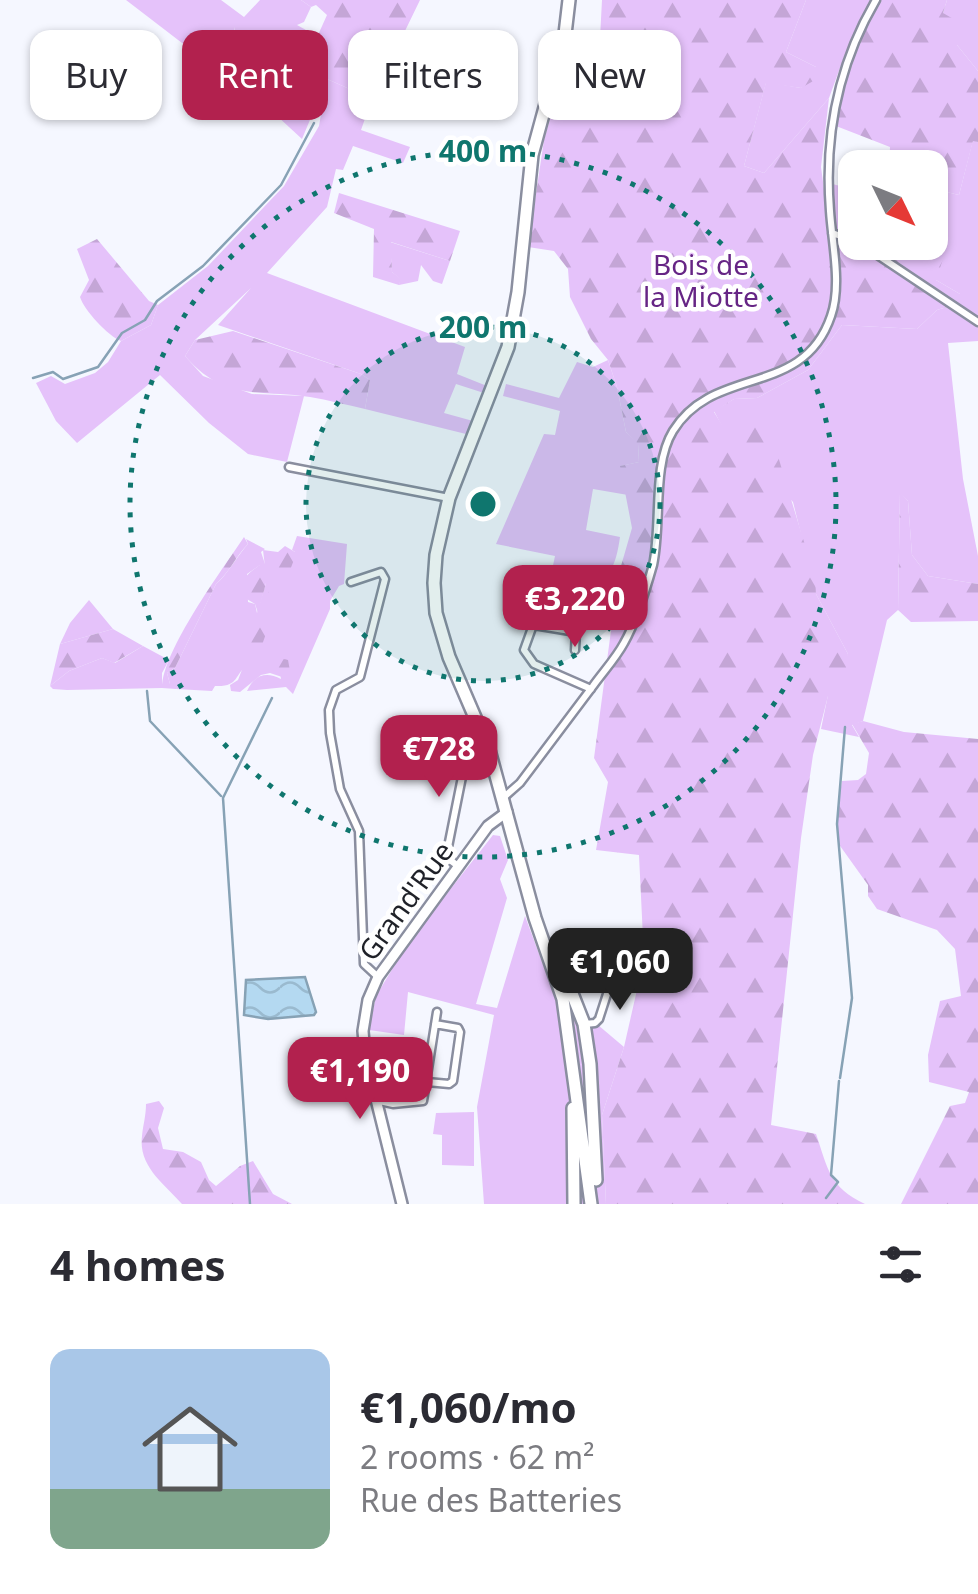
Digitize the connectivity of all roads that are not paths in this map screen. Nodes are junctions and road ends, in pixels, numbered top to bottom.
1 (569, 0) edge
2 (876, 0) edge
3 (832, 232) junction
4 (838, 234) edge
5 (884, 260) edge
6 (978, 322) edge
7 (290, 467) dead end
8 (450, 498) junction
9 (351, 582) dead end
10 (547, 586) dead end
11 (583, 612) dead end
12 (534, 625) junction
13 (576, 632) junction
14 (574, 650) dead end
15 (591, 689) junction
16 (484, 737) junction
17 (503, 798) junction
18 (507, 812) junction
19 (458, 866) junction
20 (529, 892) junction
21 (618, 960) dead end
22 (378, 977) junction
23 (437, 1012) dead end
24 (435, 1024) junction
25 (584, 1024) junction
26 (573, 1059) junction
27 (427, 1082) junction
28 (375, 1100) junction
29 (402, 1204) edge
30 (574, 1204) edge
31 (594, 1204) edge

1 - 8 main road
2 - 3 street
3 - 4 street
3 - 15 street
5 - 6 street
7 - 8 street
8 - 16 main road
9 - 22 street
10 - 12 street
11 - 13 street
12 - 13 street
12 - 15 street
13 - 14 street
15 - 17 street
16 - 17 main road
16 - 19 street
17 - 18 main road
18 - 19 street, Grand'Rue
18 - 20 main road
19 - 22 street, Grand'Rue
20 - 25 main road
20 - 26 main road
21 - 25 street
22 - 28 street, Grand'Rue
23 - 24 street
24 - 27 street
24 - 27 street
25 - 31 main road
26 - 30 main road
26 - 31 main road
27 - 28 street
28 - 29 street, Grand'Rue

